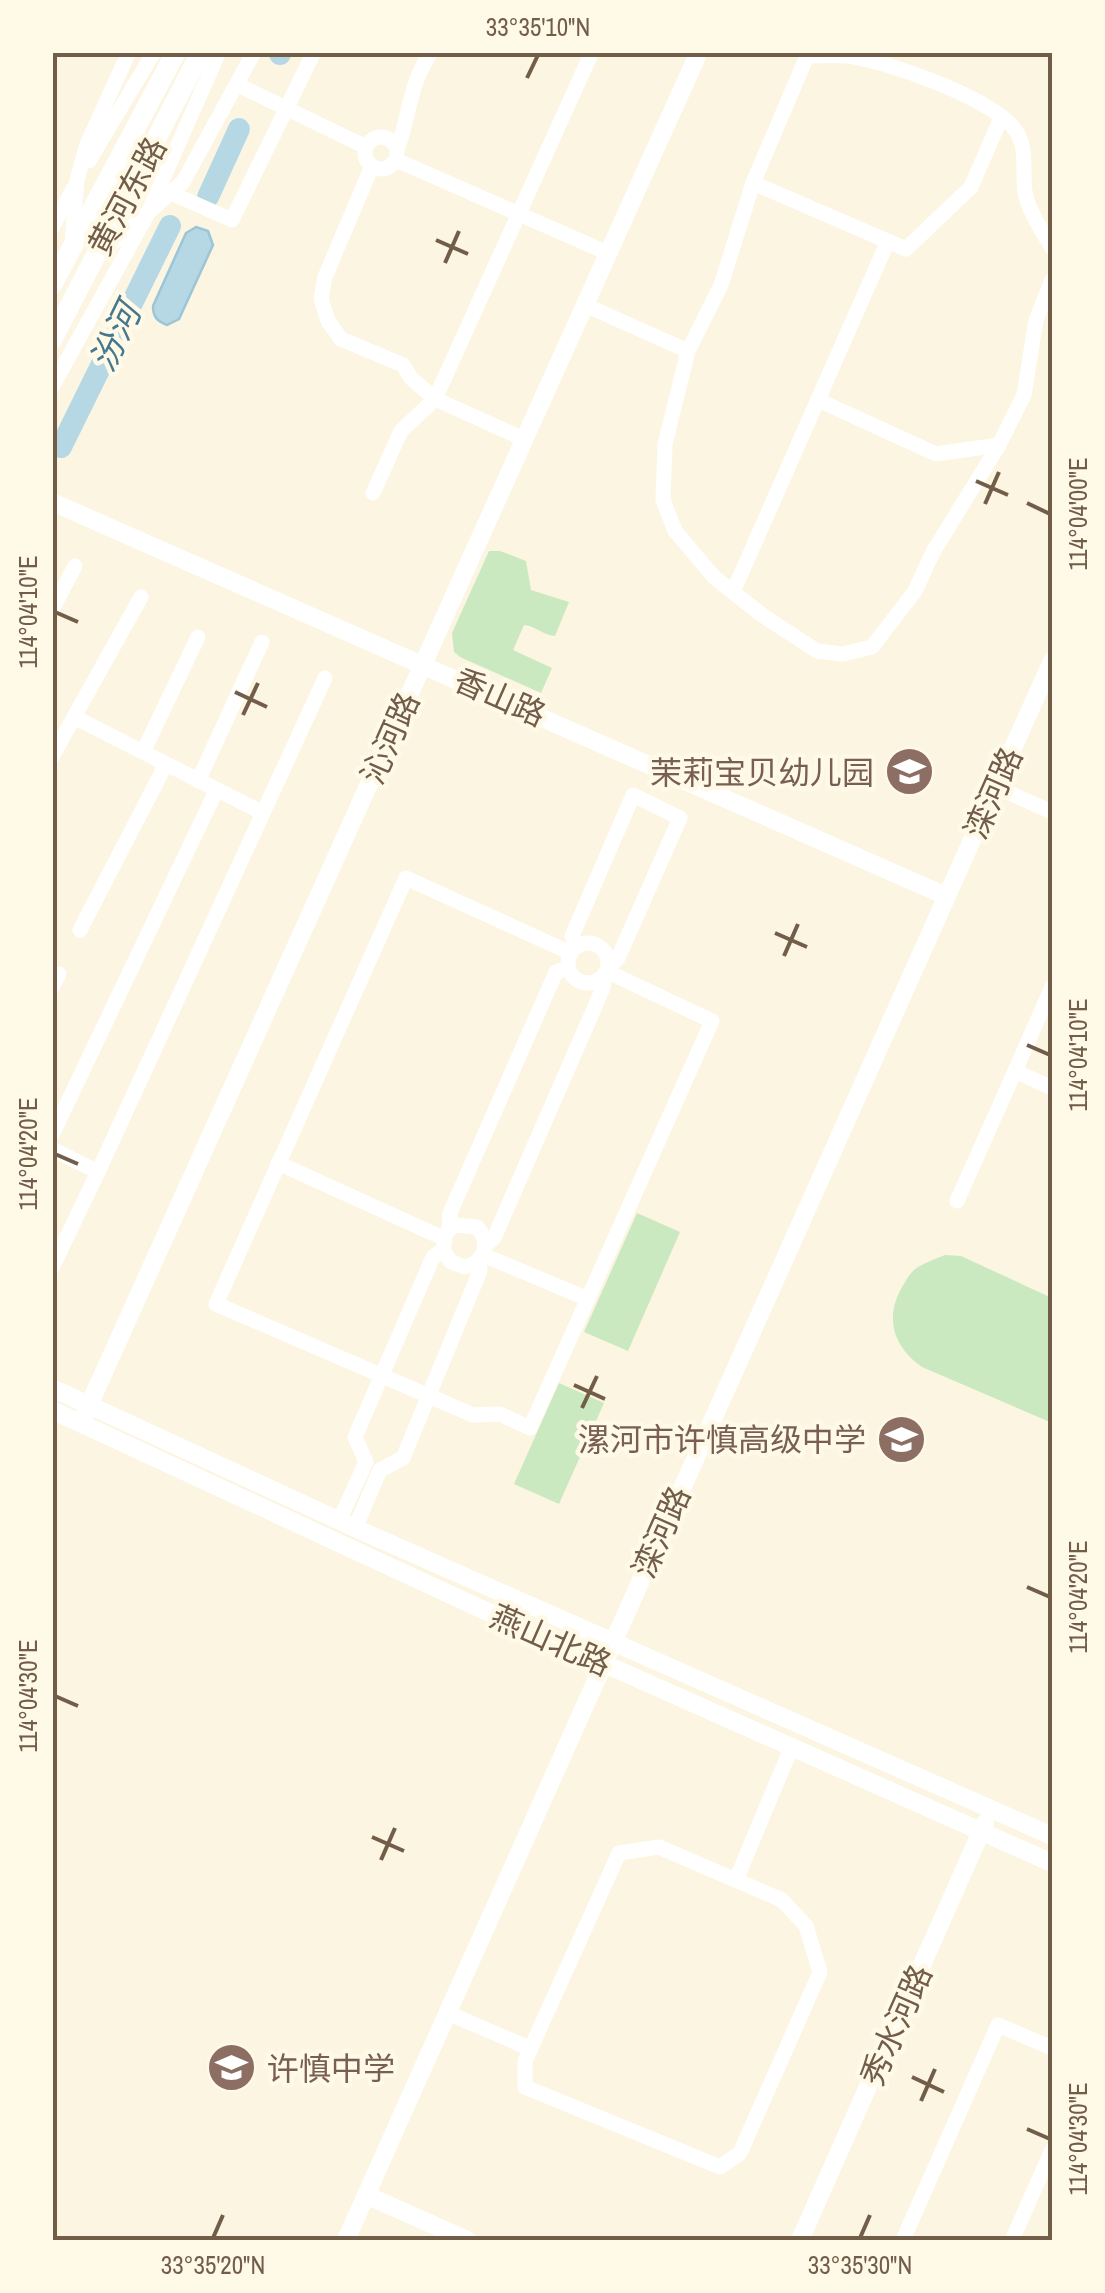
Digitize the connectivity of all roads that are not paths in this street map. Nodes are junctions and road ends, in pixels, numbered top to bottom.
1 (129, 52) edge
2 (154, 52) edge
3 (176, 52) edge
4 (202, 52) edge
5 (218, 52) edge
6 (254, 52) edge
7 (314, 52) edge
8 (431, 52) edge
9 (592, 52) edge
10 (699, 52) edge
11 (807, 54) edge
12 (238, 86) junction
13 (285, 108) junction
14 (1001, 118) junction
15 (366, 147) junction
16 (396, 155) junction
17 (372, 166) junction
18 (78, 180) junction
19 (752, 182) junction
20 (171, 194) junction
21 (519, 214) junction
22 (147, 215) junction
23 (52, 228) edge
24 (888, 241) junction
25 (1052, 248) edge
26 (71, 250) junction
27 (608, 253) junction
28 (93, 260) junction
29 (1052, 280) edge
30 (52, 285) edge
31 (585, 304) junction
32 (52, 340) edge
33 (688, 351) junction
34 (52, 387) edge
35 (436, 399) junction
36 (818, 400) junction
37 (524, 438) junction
38 (999, 445) junction
39 (372, 493) dead end
40 (52, 502) edge
41 (75, 566) dead end
42 (733, 592) junction
43 (140, 597) dead end
44 (52, 610) edge
45 (198, 637) dead end
46 (262, 642) dead end
47 (1052, 661) edge
48 (423, 663) junction
49 (325, 678) dead end
50 (65, 722) edge
51 (143, 752) junction
52 (52, 757) edge
53 (166, 764) junction
54 (198, 780) junction
55 (996, 787) junction
56 (216, 791) junction
57 (1052, 812) edge
58 (263, 813) junction
59 (946, 896) junction
60 (80, 930) dead end
61 (571, 956) junction
62 (606, 972) junction
63 (1052, 987) edge
64 (1015, 1071) junction
65 (1052, 1088) edge
66 (52, 1134) edge
67 (52, 1149) edge
68 (278, 1163) junction
69 (98, 1172) junction
70 (957, 1201) dead end
71 (445, 1239) junction
72 (482, 1253) junction
73 (52, 1268) edge
74 (588, 1299) junction
75 (383, 1375) junction
76 (52, 1388) edge
77 (429, 1396) junction
78 (90, 1404) junction
79 (52, 1410) edge
80 (81, 1423) junction
81 (347, 1524) junction
82 (612, 1642) junction
83 (603, 1663) junction
84 (792, 1746) junction
85 (992, 1809) junction
86 (982, 1830) junction
87 (1052, 1836) edge
88 (1052, 1862) edge
89 (736, 1880) junction
90 (448, 2013) junction
91 (1052, 2048) edge
92 (530, 2049) junction
93 (1052, 2150) edge
94 (366, 2195) junction
95 (346, 2240) edge
96 (467, 2240) edge
97 (800, 2240) edge
98 (903, 2240) edge
99 (1012, 2240) edge

1 - 18 street
2 - 18 street
3 - 26 main road, 黄河东路
4 - 28 main road, 黄河东路
5 - 22 street
6 - 12 street
7 - 13 street
8 - 16 street
9 - 21 street
10 - 27 street, 沁河路
11 - 14 street
11 - 19 street
12 - 13 street
12 - 20 street
13 - 15 street
13 - 20 street
14 - 24 street
14 - 25 street
15 - 16 street
15 - 17 street
16 - 17 street
16 - 21 street
17 - 35 street
18 - 23 street
18 - 26 street
19 - 24 street
19 - 33 street
20 - 22 street
21 - 27 street
21 - 35 street
22 - 28 street
22 - 34 street
24 - 36 street
26 - 30 main road, 黄河东路
27 - 31 street, 沁河路
28 - 32 main road, 黄河东路
29 - 38 street
31 - 33 street
31 - 37 street, 沁河路
33 - 42 street
35 - 37 street
35 - 39 street
36 - 38 street
36 - 42 street
37 - 48 street, 沁河路
38 - 42 street
40 - 48 street, 香山路
41 - 44 street
43 - 50 street
45 - 51 street
46 - 54 street
47 - 55 street, 滦河路
48 - 59 street, 香山路
48 - 78 street, 沁河路
49 - 58 street
50 - 51 street
50 - 52 street
51 - 53 street
53 - 54 street
53 - 60 street
54 - 56 street
55 - 57 street
55 - 59 street, 滦河路
56 - 58 street
56 - 66 street
58 - 69 street
59 - 82 street, 滦河路
61 - 62 street
61 - 62 street
61 - 62 street
61 - 68 street
61 - 71 street
62 - 72 street
62 - 74 street
63 - 64 street
64 - 65 street
64 - 70 street
67 - 69 street
68 - 71 street
68 - 75 street
69 - 73 street
71 - 72 street
71 - 72 street
71 - 75 street
72 - 74 street
72 - 77 street
74 - 77 street
75 - 77 street
75 - 81 street
76 - 78 street, 燕山北路
77 - 81 street
78 - 80 street, 沁河路
78 - 81 street, 燕山北路
79 - 80 street, 燕山北路
80 - 83 street, 燕山北路
81 - 82 street, 燕山北路
82 - 83 street, 滦河路
82 - 85 street, 燕山北路
83 - 84 street, 燕山北路
83 - 90 street, 滦河路
84 - 86 street, 燕山北路
84 - 89 street
85 - 86 street, 秀水河路
85 - 87 street, 燕山北路
86 - 88 street, 燕山北路
86 - 97 street, 秀水河路
89 - 92 street
89 - 92 street
90 - 92 street
90 - 94 street, 滦河路
91 - 98 street
93 - 99 street
94 - 95 street, 滦河路
94 - 96 street

